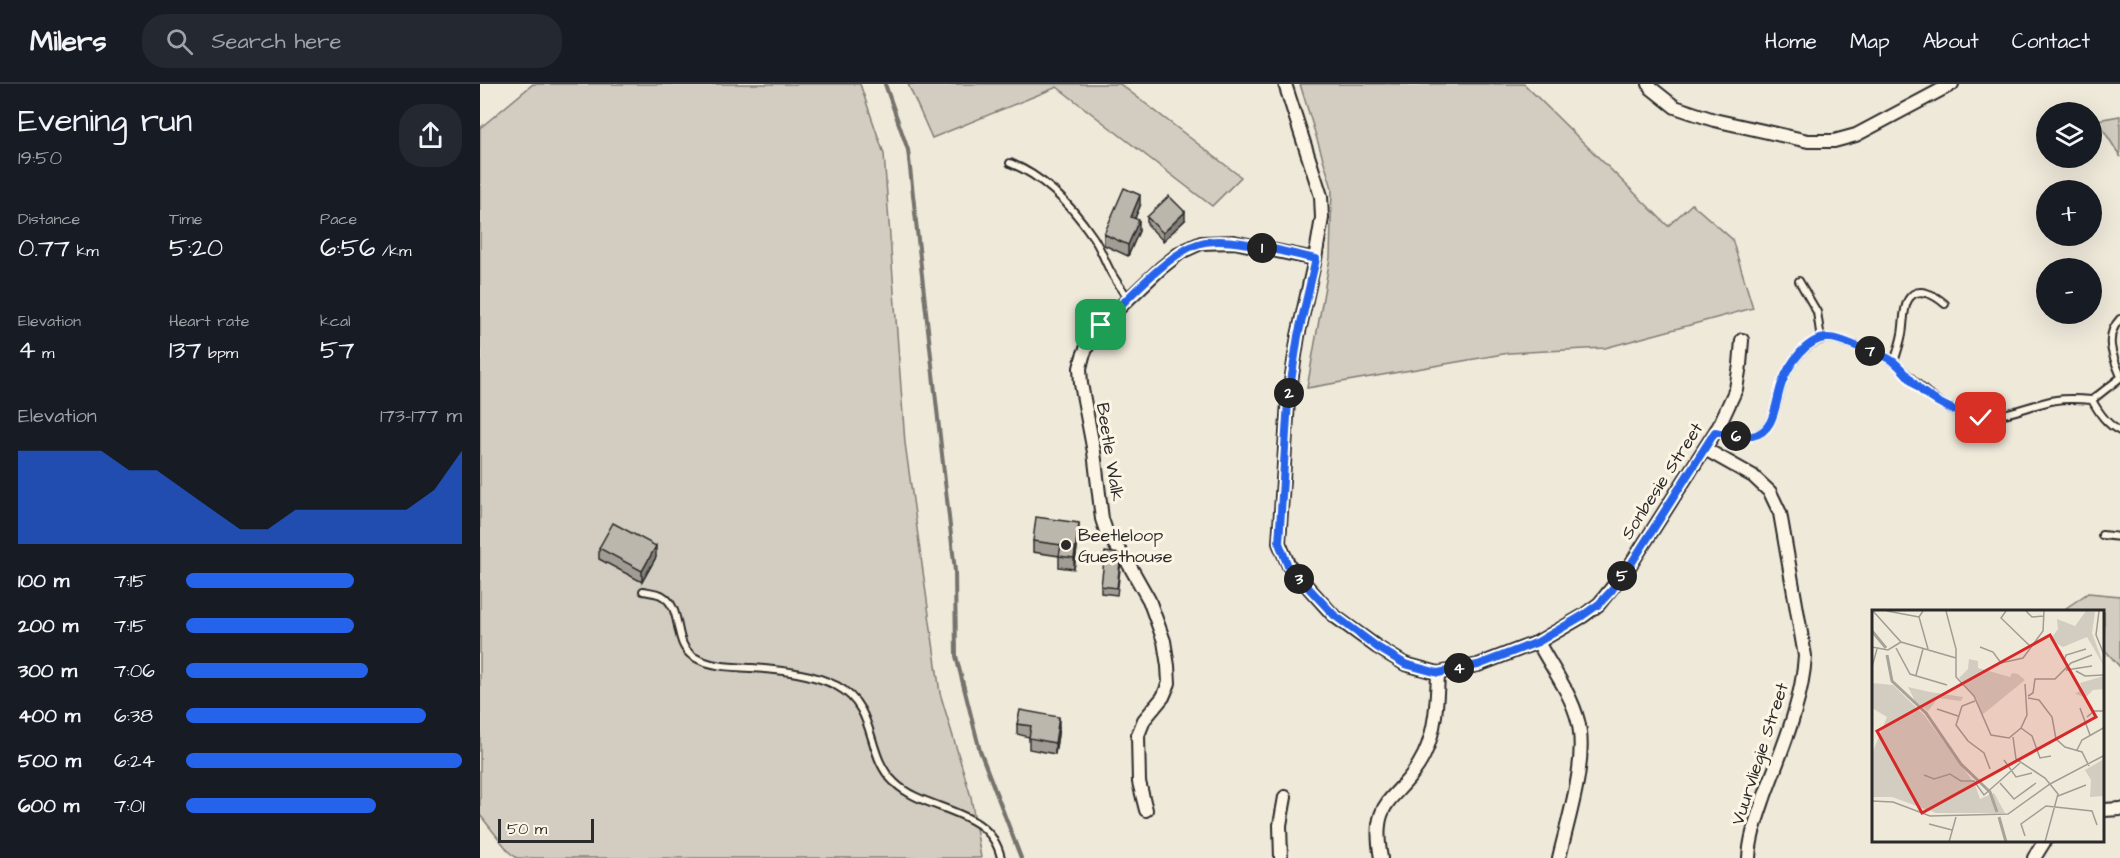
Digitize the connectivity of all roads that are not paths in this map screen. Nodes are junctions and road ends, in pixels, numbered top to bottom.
1 (1285, 84) edge
2 (1649, 84) edge
3 (1952, 84) edge
4 (1932, 88) edge
5 (1010, 163) dead end
6 (1316, 259) junction
7 (1799, 281) dead end
8 (1129, 299) junction
9 (1945, 304) dead end
10 (2120, 319) edge
11 (1821, 339) junction
12 (1742, 340) dead end
13 (1894, 362) junction
14 (2120, 376) edge
15 (2092, 400) junction
16 (2120, 431) edge
17 (1715, 432) junction
18 (1705, 450) junction
19 (2102, 535) dead end
20 (2120, 537) edge
21 (643, 591) dead end
22 (1538, 642) junction
23 (1438, 673) junction
24 (1285, 797) dead end
25 (2120, 809) edge
26 (1146, 810) dead end
27 (2105, 810) edge
28 (2043, 843) edge
29 (1001, 858) edge
30 (1281, 858) edge
31 (1381, 858) edge
32 (1559, 858) edge
33 (1749, 858) edge
34 (2034, 858) edge

1 - 6 street, Sonbesie Street
2 - 4 street
3 - 4 street
5 - 8 lane
6 - 8 street, Beetle Walk
6 - 23 street, Sonbesie Street
7 - 11 lane
8 - 26 street, Beetle Walk
9 - 13 lane
10 - 14 lane
11 - 13 lane
11 - 17 lane
12 - 17 street, Sonbesie Street
13 - 15 lane
14 - 15 lane
15 - 16 lane
17 - 18 street, Sonbesie Street
18 - 22 street, Sonbesie Street
18 - 33 street, Vuurvliegie Street
19 - 20 lane
21 - 29 lane
22 - 23 street, Sonbesie Street
22 - 32 street
23 - 31 street
24 - 30 street
25 - 27 street
28 - 34 street

